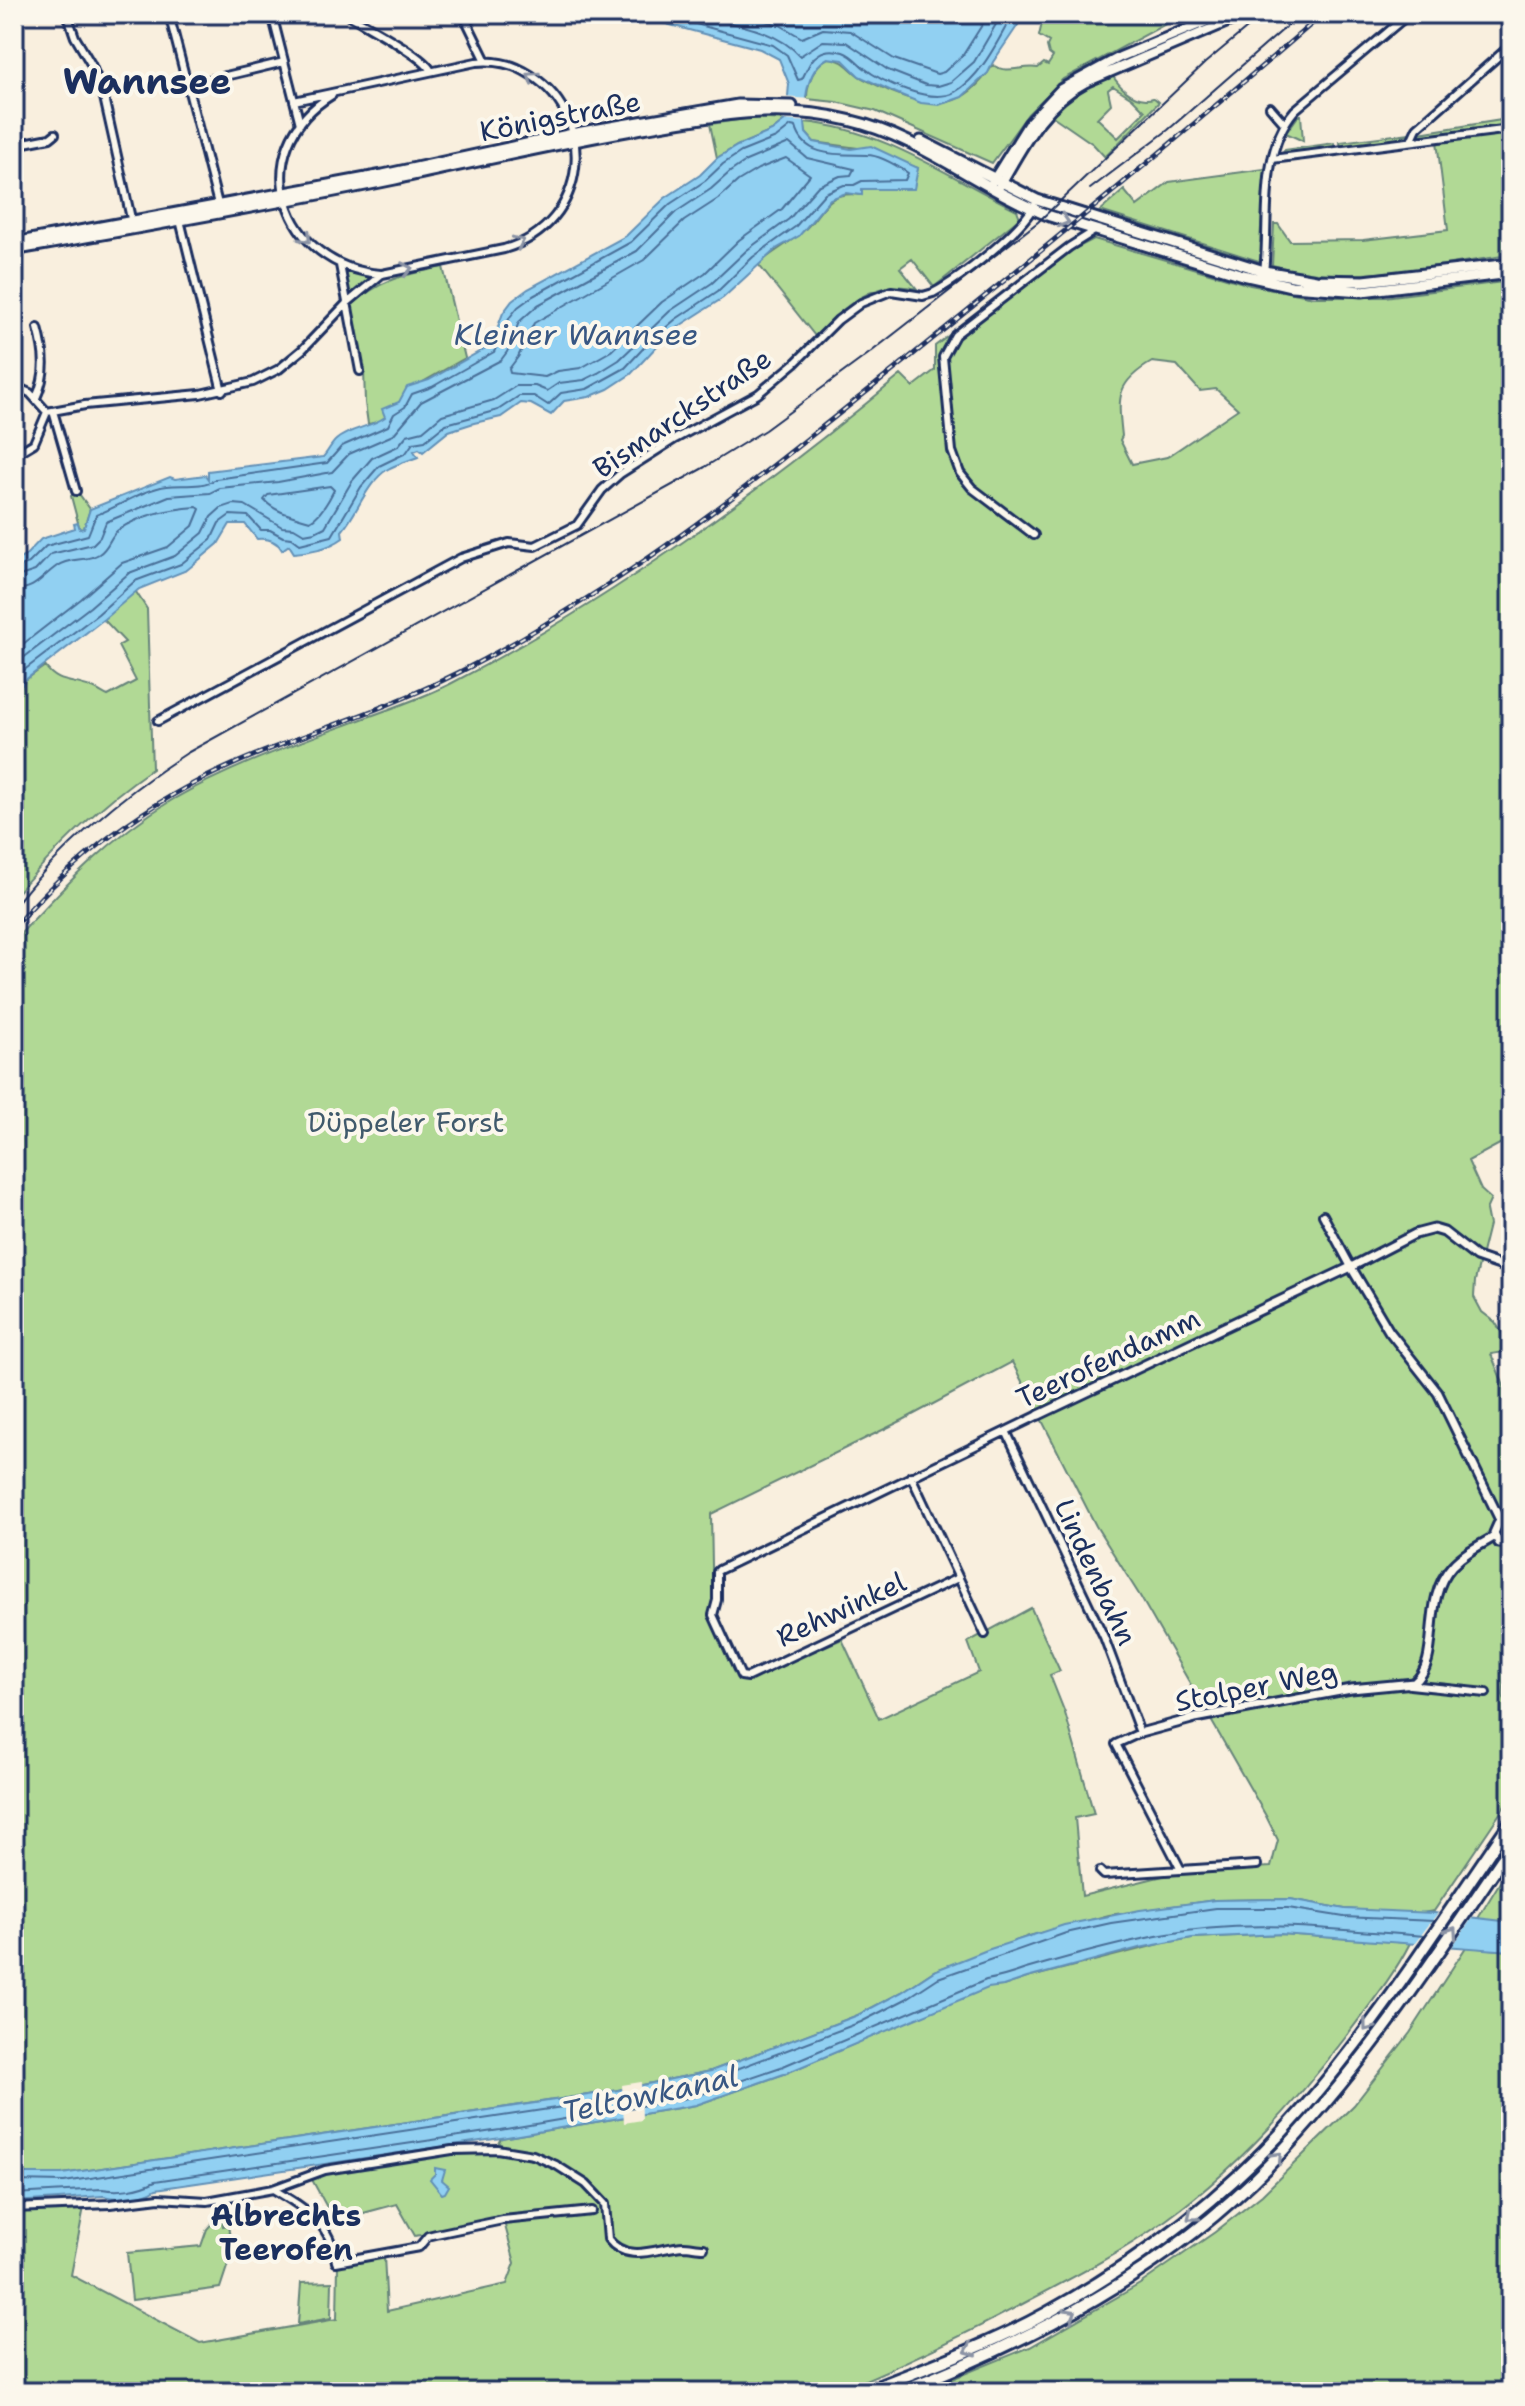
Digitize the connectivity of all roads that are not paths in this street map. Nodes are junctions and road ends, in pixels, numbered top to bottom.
1 (67, 14) edge
2 (169, 14) edge
3 (272, 14) edge
4 (347, 14) edge
5 (463, 14) edge
6 (1241, 14) edge
7 (1409, 14) edge
8 (1220, 16) edge
9 (1511, 45) edge
10 (486, 61) junction
11 (284, 62) junction
12 (431, 71) junction
13 (188, 85) junction
14 (338, 92) junction
15 (294, 101) junction
16 (1270, 107) dead end
17 (1284, 123) junction
18 (300, 124) junction
19 (1511, 129) edge
20 (55, 134) dead end
21 (574, 137) junction
22 (1411, 141) junction
23 (14, 145) edge
24 (1272, 159) junction
25 (995, 185) junction
26 (285, 196) junction
27 (1035, 204) junction
28 (219, 208) junction
29 (179, 216) junction
30 (132, 225) junction
31 (1097, 226) junction
32 (14, 227) edge
33 (16, 246) edge
34 (1511, 264) edge
35 (340, 265) junction
36 (1511, 273) edge
37 (382, 274) junction
38 (1264, 276) junction
39 (346, 304) junction
40 (38, 328) dead end
41 (360, 371) dead end
42 (14, 386) edge
43 (222, 391) junction
44 (36, 398) junction
45 (50, 412) junction
46 (14, 455) edge
47 (76, 491) dead end
48 (1034, 535) dead end
49 (158, 721) dead end
50 (1323, 1215) dead end
51 (1351, 1267) junction
52 (1511, 1269) edge
53 (1039, 1415) joint
54 (1006, 1431) junction
55 (911, 1476) junction
56 (1501, 1522) junction
57 (1511, 1522) edge
58 (1494, 1537) junction
59 (1511, 1544) edge
60 (958, 1578) junction
61 (985, 1634) dead end
62 (741, 1676) joint
63 (1408, 1685) junction
64 (1486, 1693) dead end
65 (1140, 1733) junction
66 (1511, 1821) edge
67 (1511, 1846) edge
68 (1257, 1865) dead end
69 (1180, 1868) junction
70 (1100, 1871) dead end
71 (273, 2189) junction
72 (14, 2208) edge
73 (592, 2211) dead end
74 (704, 2248) dead end
75 (864, 2392) edge
76 (898, 2392) edge

1 - 30 street
2 - 13 street
3 - 11 street
4 - 12 street
5 - 10 street
6 - 8 main road
7 - 17 street
8 - 25 main road
9 - 22 street
10 - 12 street
21 -> 10 street
11 - 13 street
11 - 15 street
12 - 14 street
13 - 28 street
14 - 15 street
14 - 18 street
15 - 18 street
16 - 17 street
17 - 24 street
18 - 26 street
19 - 22 street
20 - 23 street
21 - 25 main road, Königstraße
21 - 26 main road, Königstraße
37 -> 21 street
22 - 24 street
24 - 38 street
25 - 27 main road, Königstraße
26 - 28 main road, Königstraße
26 -> 35 street
27 - 31 main road, Königstraße
27 - 49 street, Bismarckstraße
28 - 29 main road, Königstraße
29 - 30 main road, Königstraße
29 - 43 street
30 - 33 main road, Königstraße
31 - 38 main road, Königstraße
31 - 48 street
32 - 33 street
34 - 38 main road
35 - 37 street
35 - 39 street
36 - 38 main road
37 - 39 street
39 - 41 street
39 - 43 street
40 - 44 street
42 - 44 street
43 - 45 street
44 - 45 street
45 - 46 street
45 - 47 street
50 - 51 street
51 - 52 street, Teerofendamm
51 - 53 street, Teerofendamm
51 - 56 street
53 - 54 street, Teerofendamm
54 - 55 street, Teerofendamm
54 - 65 street, Lindenbahn
55 - 60 street
55 - 62 street, Teerofendamm
56 - 57 street
56 - 58 street
58 - 59 street
58 - 63 street
60 - 61 street
60 - 62 street, Rehwinkel
63 - 64 street, Stolper Weg
63 - 65 street, Stolper Weg
65 - 69 street, Stolper Weg
66 -> 75 highway
76 -> 67 highway
68 - 69 street
69 - 70 street
71 - 72 street
71 - 73 street
71 - 74 street

